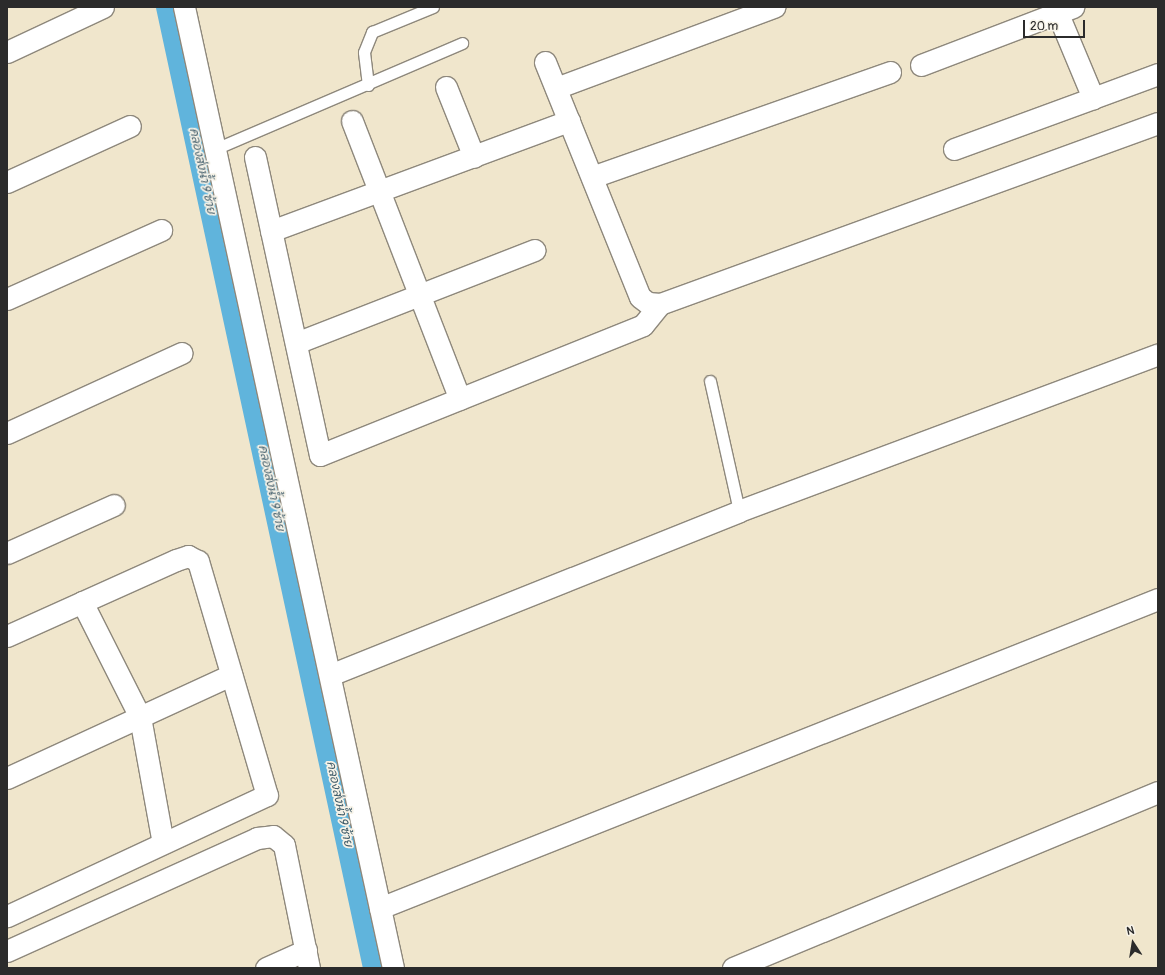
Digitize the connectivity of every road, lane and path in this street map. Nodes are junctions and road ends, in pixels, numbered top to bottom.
1 (104, 7) edge
2 (184, 7) edge
3 (433, 7) edge
4 (774, 7) edge
5 (1062, 9) edge
6 (462, 44) dead end
7 (7, 52) edge
8 (545, 62) dead end
9 (921, 65) dead end
10 (890, 72) dead end
11 (1158, 74) edge
12 (368, 85) junction
13 (446, 87) dead end
14 (556, 88) junction
15 (1093, 98) junction
16 (352, 120) dead end
17 (569, 121) junction
18 (1158, 122) edge
19 (130, 126) dead end
20 (215, 149) junction
21 (954, 149) dead end
22 (474, 156) junction
23 (255, 157) dead end
24 (592, 177) junction
25 (7, 182) edge
26 (379, 191) junction
27 (161, 230) dead end
28 (271, 231) junction
29 (534, 250) dead end
30 (419, 294) junction
31 (7, 299) edge
32 (660, 304) junction
33 (296, 342) junction
34 (182, 353) dead end
35 (1158, 354) edge
36 (710, 381) dead end
37 (460, 399) junction
38 (7, 433) edge
39 (114, 505) dead end
40 (739, 511) junction
41 (7, 553) edge
42 (1158, 599) edge
43 (82, 602) junction
44 (7, 636) edge
45 (231, 675) junction
46 (330, 675) junction
47 (140, 717) junction
48 (7, 778) edge
49 (1158, 792) edge
50 (163, 843) junction
51 (380, 908) junction
52 (7, 916) edge
53 (7, 952) edge
54 (308, 959) edge
55 (266, 968) edge
56 (393, 968) edge
57 (733, 968) edge

1 - 7 street
2 - 20 street
3 - 12 lane
4 - 14 street
5 - 9 street
5 - 15 street
6 - 12 lane
8 - 14 street
10 - 24 street
11 - 15 street
12 - 20 lane
13 - 22 street
14 - 17 street
15 - 21 street
16 - 26 street
17 - 22 street
17 - 24 street
18 - 32 street
19 - 25 street
20 - 46 street
22 - 26 street
23 - 28 street
24 - 32 street
26 - 28 street
26 - 30 street
27 - 31 street
28 - 33 street
29 - 30 street
30 - 33 street
30 - 37 street
32 - 37 street
33 - 37 street
34 - 38 street
35 - 40 street
36 - 40 lane
39 - 41 street
40 - 46 street
42 - 51 street
43 - 44 street
43 - 45 street
43 - 47 street
45 - 47 street
45 - 50 street
46 - 51 street
47 - 48 street
47 - 50 street
49 - 57 street
50 - 52 street
51 - 56 street
53 - 54 street
54 - 55 street

